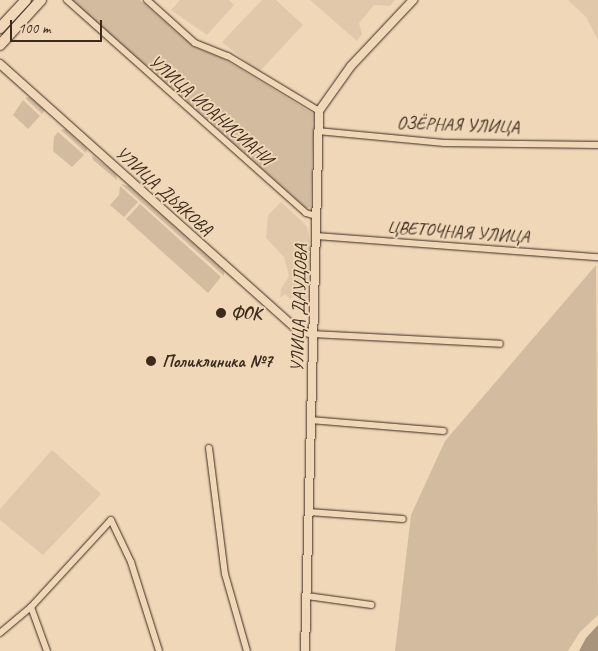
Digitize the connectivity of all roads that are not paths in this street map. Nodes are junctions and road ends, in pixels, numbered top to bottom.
1 (26, 0) edge
2 (41, 0) edge
3 (67, 0) edge
4 (147, 0) edge
5 (412, 0) edge
6 (0, 28) edge
7 (0, 45) edge
8 (0, 64) edge
9 (319, 111) junction
10 (317, 131) junction
11 (598, 145) edge
12 (316, 216) junction
13 (316, 236) junction
14 (598, 257) edge
15 (312, 334) junction
16 (500, 344) dead end
17 (310, 420) junction
18 (444, 431) dead end
19 (209, 448) dead end
20 (309, 512) junction
21 (404, 519) dead end
22 (307, 596) junction
23 (371, 605) dead end
24 (31, 607) junction
25 (0, 633) edge
26 (47, 651) edge
27 (159, 651) edge
28 (247, 651) edge
29 (305, 651) edge

1 - 6 main road
2 - 7 main road
3 - 12 street, УЛИЦА ИОАНИСИАНИ
4 - 9 street
5 - 9 street, УЛИЦА ДАУДОВА
8 - 15 street, УЛИЦА ДЬЯКОВА
9 - 10 street, УЛИЦА ДАУДОВА
10 - 11 street, ОЗЁРНАЯ УЛИЦА
10 - 12 street, УЛИЦА ДАУДОВА
12 - 13 street, УЛИЦА ДАУДОВА
13 - 14 street, ЦВЕТОЧНАЯ УЛИЦА
13 - 15 street, УЛИЦА ДАУДОВА
15 - 16 street
15 - 17 street, УЛИЦА ДАУДОВА
17 - 18 street
17 - 20 street, УЛИЦА ДАУДОВА
19 - 28 street
20 - 21 street
20 - 22 street, УЛИЦА ДАУДОВА
22 - 23 street
22 - 29 street, УЛИЦА ДАУДОВА
24 - 25 street
24 - 26 street
24 - 27 street

